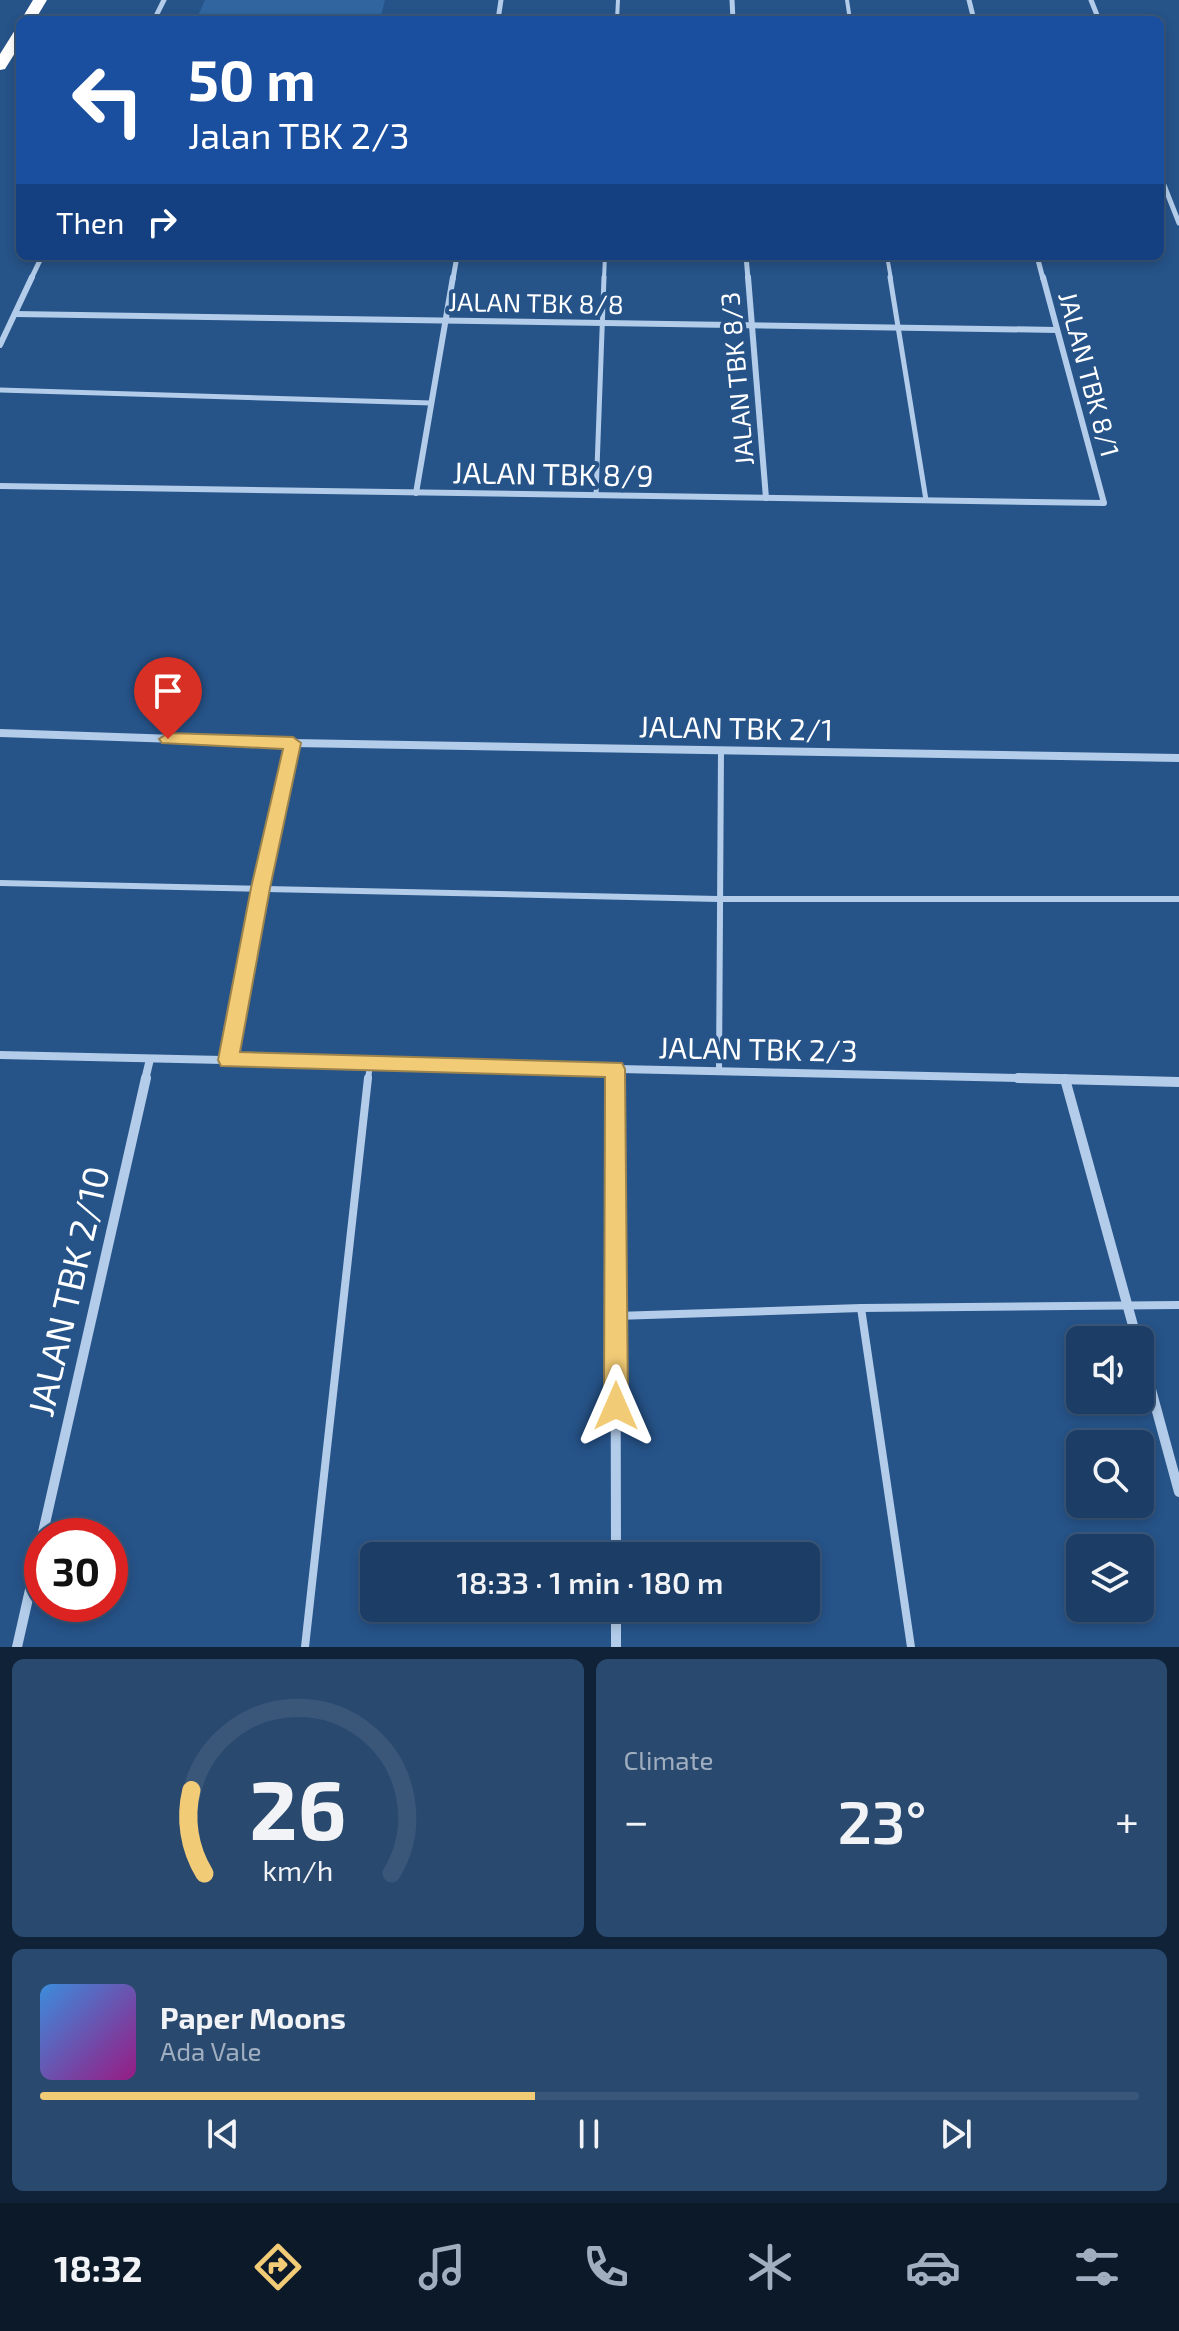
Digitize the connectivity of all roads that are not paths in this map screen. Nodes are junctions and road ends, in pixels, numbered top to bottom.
1 (16, 40) edge
2 (0, 66) edge
3 (1164, 185) edge
4 (1179, 223) edge
5 (40, 260) edge
6 (456, 260) edge
7 (605, 260) edge
8 (746, 260) edge
9 (888, 260) edge
10 (1038, 260) edge
11 (15, 314) junction
12 (446, 320) junction
13 (602, 323) junction
14 (750, 325) junction
15 (898, 327) junction
16 (1057, 330) junction
17 (0, 345) edge
18 (0, 390) edge
19 (431, 403) junction
20 (0, 486) edge
21 (416, 493) junction
22 (596, 495) junction
23 (766, 498) junction
24 (926, 500) junction
25 (1104, 503) joint
26 (0, 733) edge
27 (293, 743) junction
28 (721, 751) junction
29 (1179, 758) edge
30 (0, 883) edge
31 (260, 888) junction
32 (718, 899) junction
33 (1179, 899) edge
34 (0, 1055) edge
35 (150, 1059) junction
36 (228, 1060) junction
37 (370, 1064) junction
38 (615, 1069) junction
39 (719, 1072) junction
40 (1065, 1079) junction
41 (1179, 1082) edge
42 (1128, 1305) junction
43 (1179, 1305) edge
44 (861, 1308) junction
45 (616, 1316) junction
46 (1133, 1326) edge
47 (1154, 1400) edge
48 (1179, 1492) edge
49 (616, 1542) edge
50 (616, 1622) edge
51 (17, 1647) edge
52 (305, 1647) edge
53 (616, 1647) edge
54 (911, 1647) edge

1 - 2 highway
3 - 4 street
5 - 11 street
6 - 12 street
7 - 13 lane
8 - 14 street, JALAN TBK 8/3
9 - 15 lane
10 - 16 street, JALAN TBK 8/1
11 - 12 street, JALAN TBK 8/8
11 - 17 street
12 - 13 street, JALAN TBK 8/8
12 - 19 street
13 - 14 street, JALAN TBK 8/8
13 - 22 lane
14 - 15 street, JALAN TBK 8/8
14 - 23 street, JALAN TBK 8/3
15 - 16 street, JALAN TBK 8/8
15 - 24 lane
16 - 25 street, JALAN TBK 8/1
18 - 19 lane
19 - 21 street
20 - 21 street, JALAN TBK 8/9
21 - 22 street, JALAN TBK 8/9
22 - 23 street, JALAN TBK 8/9
23 - 24 street, JALAN TBK 8/9
24 - 25 street, JALAN TBK 8/9
26 - 27 street, JALAN TBK 2/1
27 - 28 street, JALAN TBK 2/1
27 - 31 lane
28 - 29 street, JALAN TBK 2/1
28 - 32 lane
30 - 31 lane
31 - 32 lane
31 - 36 lane
32 - 33 lane
32 - 39 lane
34 - 35 street, JALAN TBK 2/3
35 - 36 street, JALAN TBK 2/3
35 - 51 street, JALAN TBK 2/10
36 - 37 street, JALAN TBK 2/3
37 - 38 street, JALAN TBK 2/3
37 - 52 lane
38 - 39 street, JALAN TBK 2/3
38 - 45 street
39 - 40 street, JALAN TBK 2/3
40 - 41 street, JALAN TBK 2/3
40 - 42 street
42 - 43 lane
42 - 44 lane
42 - 46 street
44 - 45 lane
44 - 54 lane
45 - 49 street
47 - 48 street
50 - 53 street

